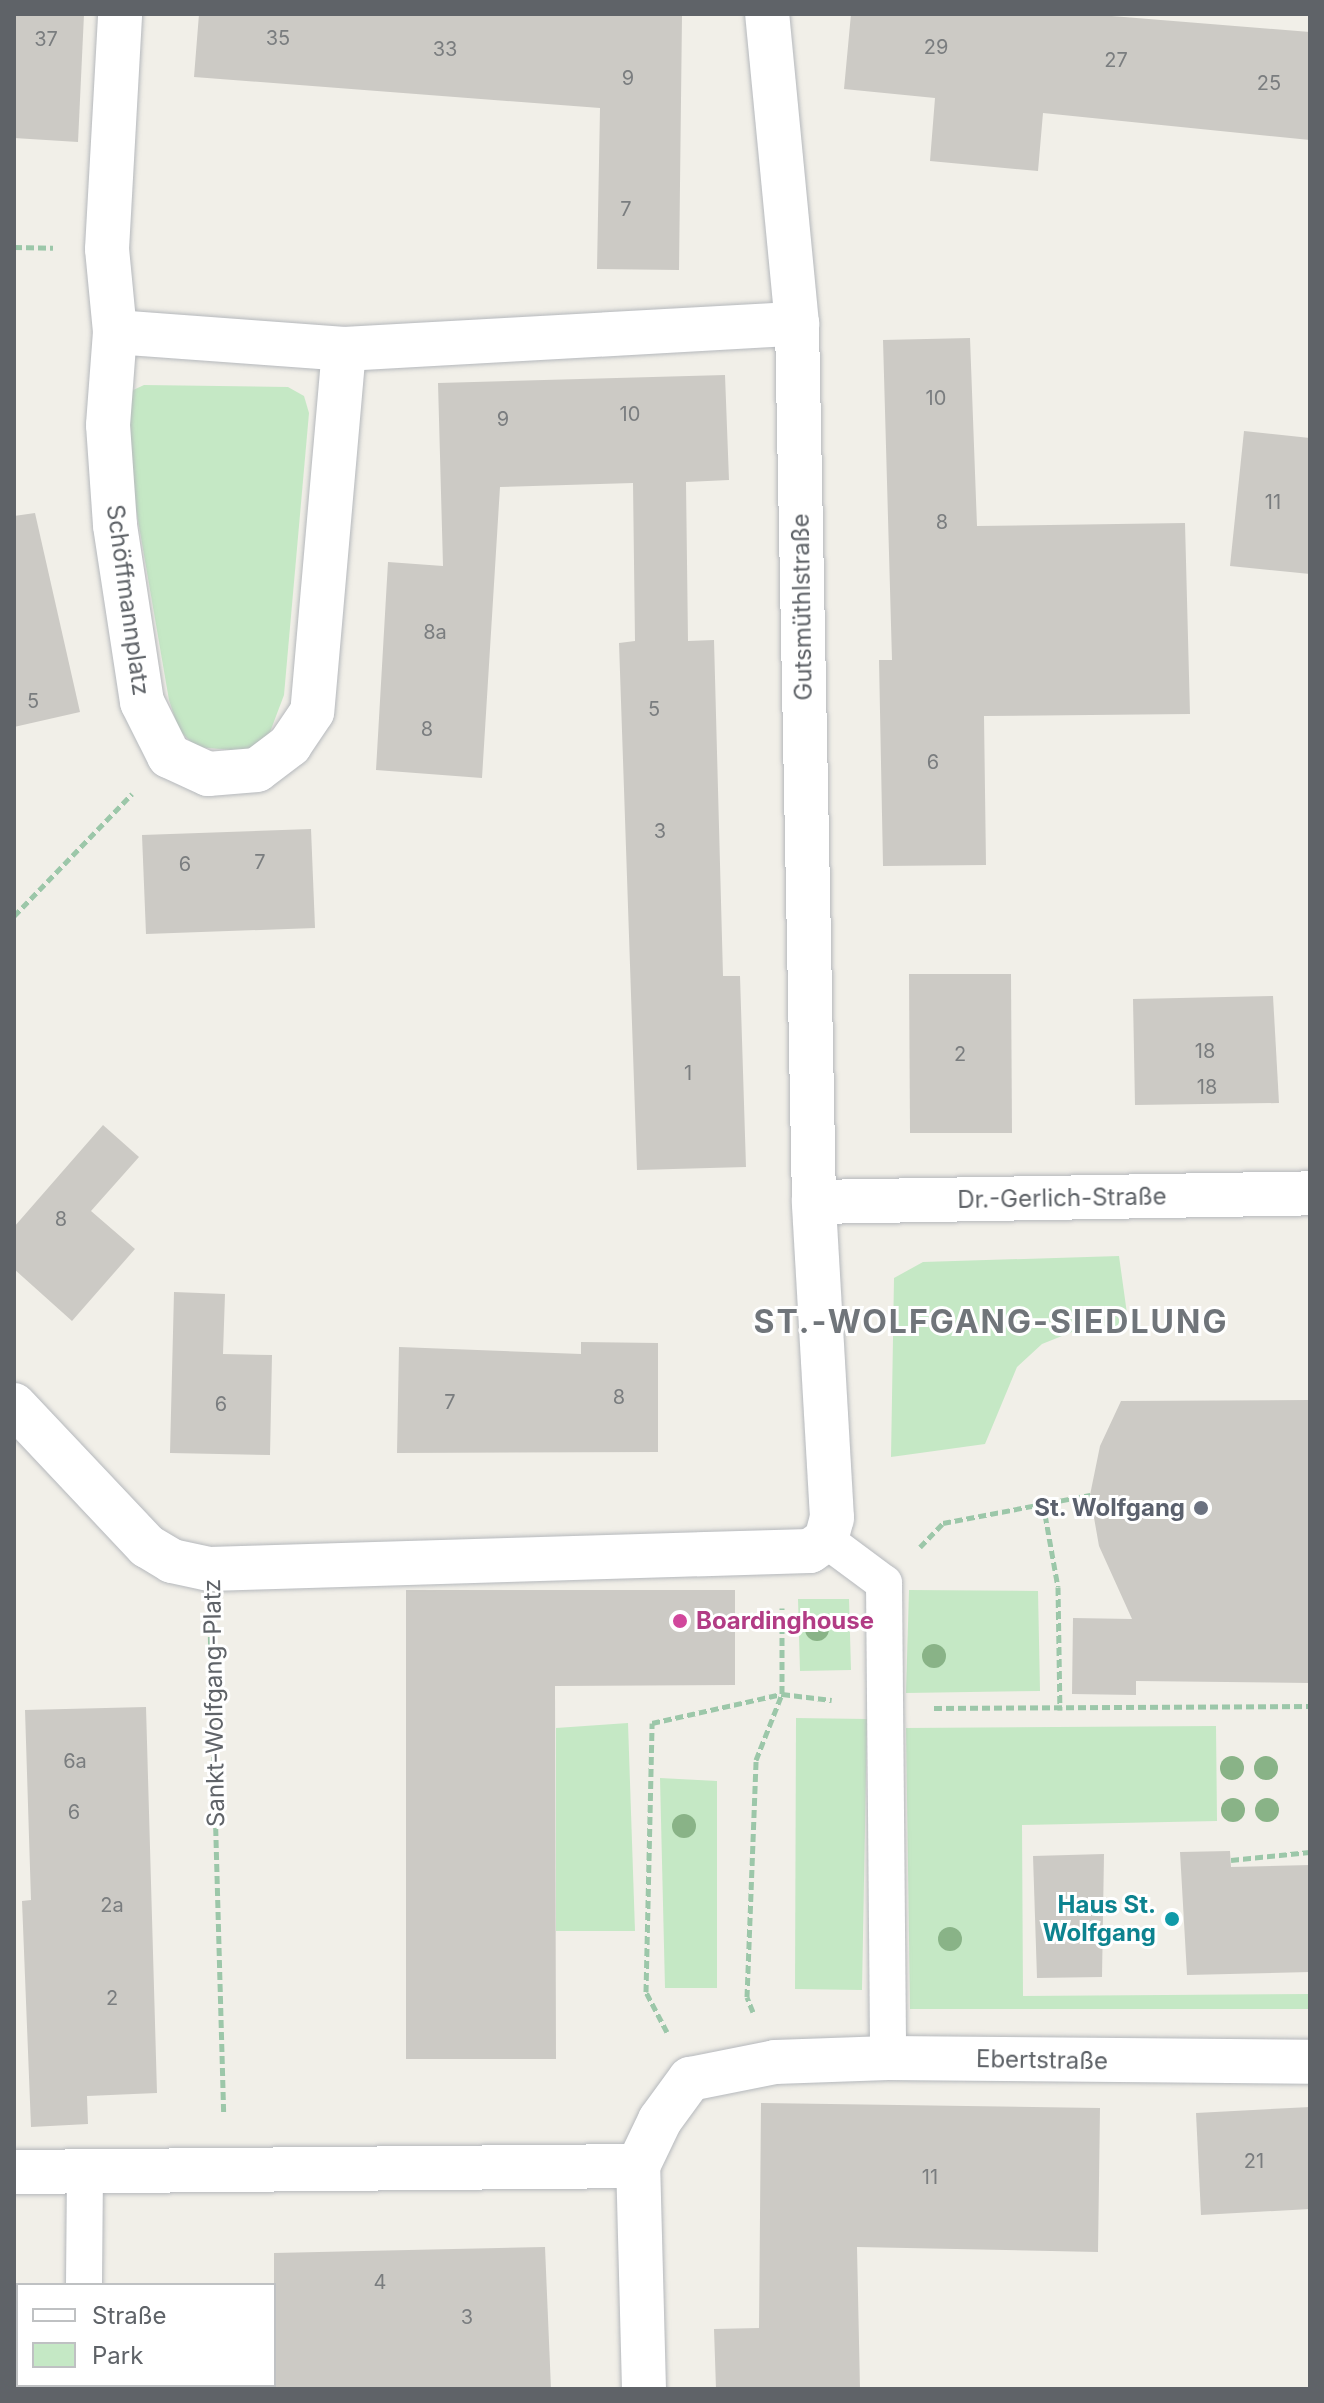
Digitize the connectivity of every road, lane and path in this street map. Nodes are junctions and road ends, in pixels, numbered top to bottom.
1 (120, 14) edge
2 (767, 14) edge
3 (797, 324) junction
4 (115, 332) junction
5 (344, 349) junction
6 (169, 756) junction
7 (14, 916) edge
8 (1310, 1193) edge
9 (814, 1202) junction
10 (14, 1405) edge
11 (1090, 1495) dead end
12 (1043, 1503) junction
13 (826, 1540) junction
14 (782, 1551) junction
15 (209, 1569) junction
16 (884, 1583) junction
17 (1060, 1710) dead end
18 (1310, 1852) edge
19 (1231, 1860) dead end
20 (888, 2058) junction
21 (775, 2062) junction
22 (1310, 2062) edge
23 (638, 2166) junction
24 (226, 2167) junction
25 (85, 2170) junction
26 (14, 2172) edge
27 (84, 2283) edge
28 (644, 2389) edge

1 - 4 street, Schöffmannplatz
2 - 3 street, Gutsmüthlstraße
3 - 5 street
3 - 9 street, Gutsmüthlstraße
4 - 5 street
4 - 6 street, Schöffmannplatz
5 - 6 street
6 - 7 path
8 - 9 street, Dr.-Gerlich-Straße
9 - 13 street
10 - 15 street
11 - 12 path
12 - 16 path
12 - 17 path
13 - 14 street, Sankt-Wolfgang-Platz
13 - 16 lane
14 - 15 street, Sankt-Wolfgang-Platz
14 - 21 path
15 - 24 path, Sankt-Wolfgang-Platz
16 - 20 lane
18 - 19 path
20 - 21 street, Ebertstraße
20 - 22 street, Ebertstraße
21 - 23 street
23 - 24 street
23 - 28 street
24 - 25 street
25 - 26 street
25 - 27 lane

